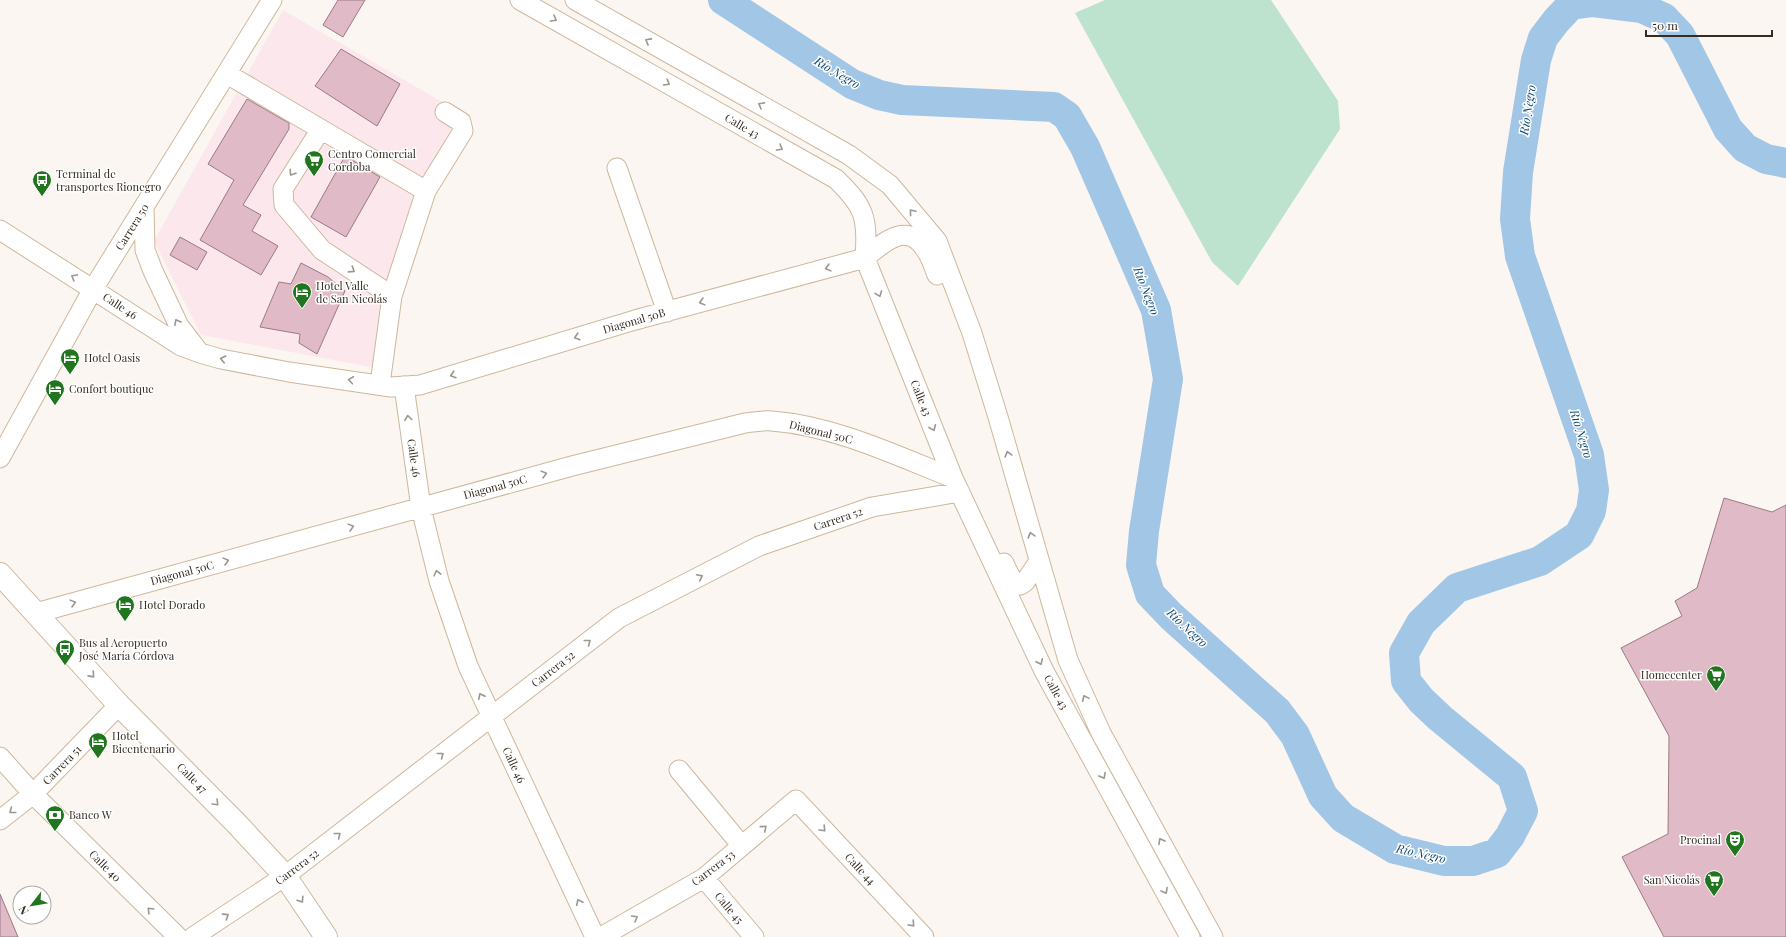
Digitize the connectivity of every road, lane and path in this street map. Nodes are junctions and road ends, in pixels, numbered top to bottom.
1 (272, 0) edge
2 (520, 0) edge
3 (575, 0) edge
4 (227, 74) junction
5 (445, 112) dead end
6 (321, 129) junction
7 (617, 168) dead end
8 (426, 192) junction
9 (144, 207) junction
10 (0, 230) edge
11 (866, 258) junction
12 (93, 289) junction
13 (392, 296) junction
14 (667, 312) junction
15 (200, 353) junction
16 (380, 384) junction
17 (404, 386) junction
18 (998, 417) junction
19 (0, 458) edge
20 (957, 485) junction
21 (421, 508) junction
22 (973, 519) junction
23 (1039, 561) junction
24 (0, 574) edge
25 (36, 613) junction
26 (119, 705) junction
27 (491, 716) junction
28 (0, 757) edge
29 (679, 770) dead end
30 (33, 794) junction
31 (796, 800) joint
32 (0, 820) edge
33 (742, 846) junction
34 (285, 876) junction
35 (704, 878) junction
36 (178, 937) edge
37 (193, 937) edge
38 (326, 937) edge
39 (595, 937) edge
40 (601, 937) edge
41 (754, 937) edge
42 (924, 937) edge
43 (1190, 937) edge
44 (1213, 937) edge

1 - 4 street, Carrera 50
2 -> 11 street, Calle 43
18 -> 3 street, Calle 43
4 - 6 street
4 - 9 street, Carrera 50
5 - 8 street
6 - 8 street
6 -> 13 street
7 - 14 street
8 - 13 street
9 - 12 street, Carrera 50
15 -> 9 street
12 -> 10 street, Calle 46
11 -> 14 street, Diagonal 50B
11 - 18 street
11 -> 20 street, Calle 43
12 - 15 street, Calle 46
12 - 19 street, Carrera 50
13 - 16 street
14 -> 17 street, Diagonal 50B
16 -> 15 street, Calle 46
16 - 17 street, Calle 46
21 -> 17 street, Calle 46
23 -> 18 street, Calle 43
21 -> 20 street, Diagonal 50C
20 - 22 street, Calle 43
27 -> 20 street, Carrera 52
25 -> 21 street, Diagonal 50C
27 -> 21 street, Calle 46
22 - 23 street
22 -> 43 street, Calle 43
44 -> 23 street, Calle 43
24 - 25 main road, Calle 47
25 -> 26 main road, Calle 47
26 - 30 street, Carrera 51
26 -> 34 main road, Calle 47
34 -> 27 street, Carrera 52
39 -> 27 street, Calle 46
28 - 30 street
29 - 33 street
30 -> 32 street, Carrera 51
36 -> 30 street, Calle 40
33 -> 31 street, Carrera 53
31 -> 42 street, Calle 44
33 - 35 street, Carrera 53
37 -> 34 street, Carrera 52
34 -> 38 main road, Calle 47
40 -> 35 street, Carrera 53
35 - 41 street, Calle 45

